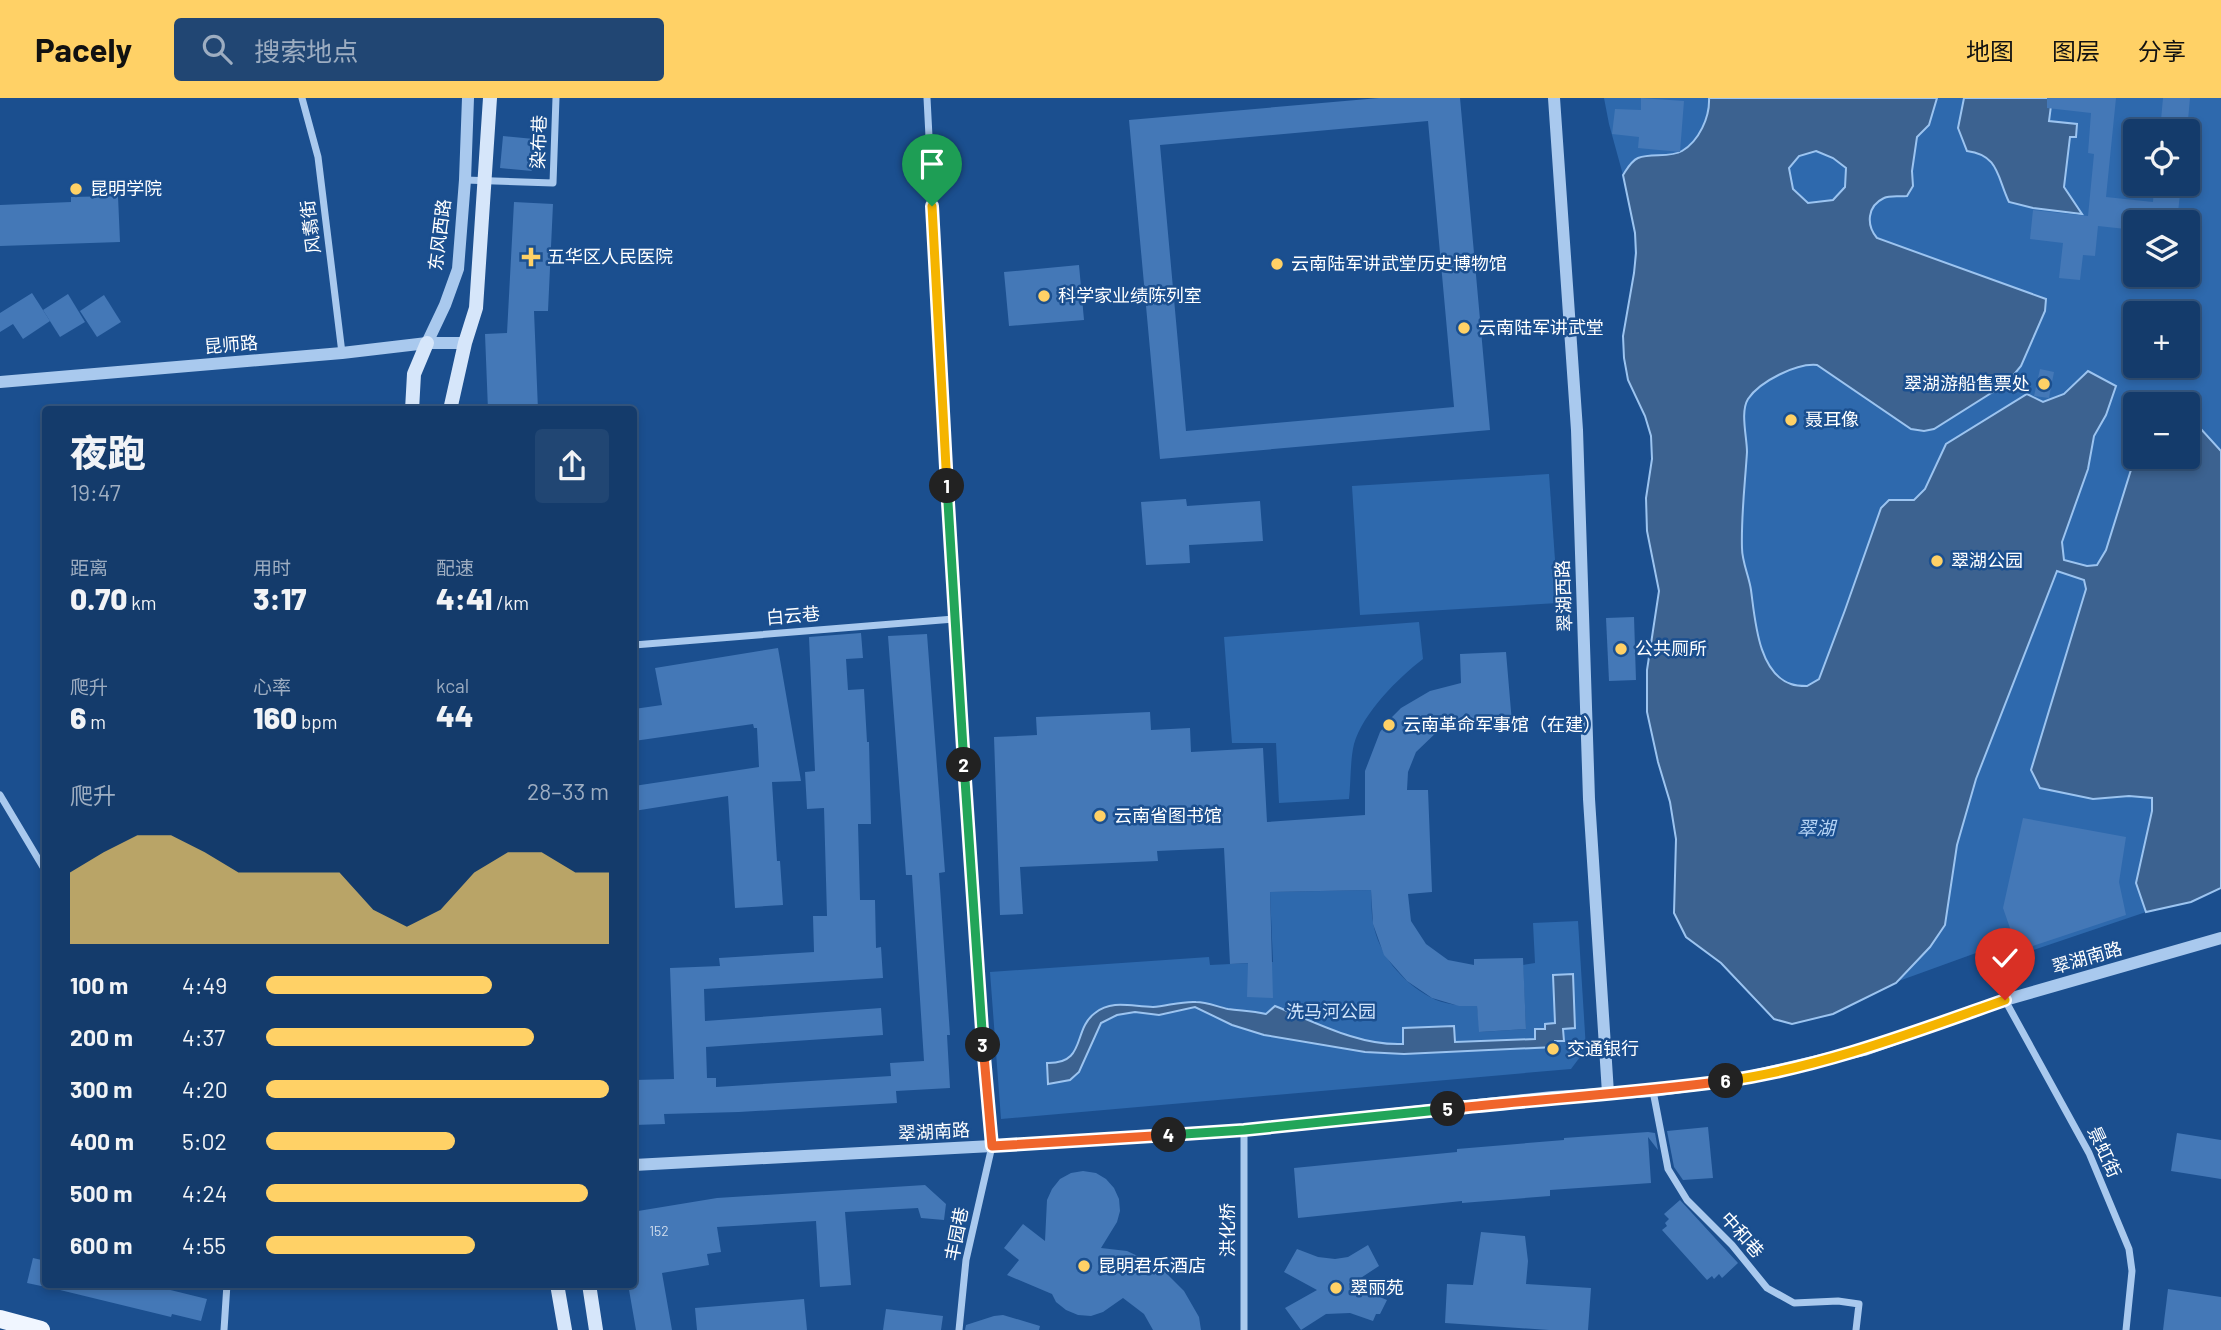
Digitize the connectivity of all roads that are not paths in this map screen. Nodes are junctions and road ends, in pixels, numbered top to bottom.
1 (302, 98) edge
2 (468, 98) edge
3 (489, 98) edge
4 (556, 98) edge
5 (927, 98) edge
6 (1554, 98) edge
7 (465, 180) junction
8 (485, 181) junction
9 (427, 343) junction
10 (465, 343) junction
11 (342, 353) junction
12 (0, 382) edge
13 (412, 406) edge
14 (451, 406) edge
15 (954, 619) junction
16 (637, 645) edge
17 (0, 796) edge
18 (42, 865) edge
19 (2221, 938) edge
20 (2005, 1000) junction
21 (1653, 1091) junction
22 (1608, 1093) junction
23 (1244, 1130) junction
24 (992, 1146) junction
25 (637, 1165) edge
26 (227, 1288) edge
27 (558, 1288) edge
28 (590, 1288) edge
29 (0, 1320) edge
30 (41, 1330) edge
31 (224, 1330) edge
32 (565, 1330) edge
33 (596, 1330) edge
34 (960, 1330) edge
35 (1244, 1330) edge
36 (1856, 1330) edge
37 (2126, 1330) edge

1 - 11 street, 风翥街
2 - 7 street, 东风西路
3 - 8 main road
4 - 8 street, 染布巷
5 - 15 street, 丰园巷
6 - 22 street, 翠湖西路
7 - 8 street, 染布巷
7 - 9 street, 东风西路
8 - 10 main road
9 - 10 street, 昆师路
9 - 11 street, 昆师路
9 - 13 main road, 东风西路
10 - 14 main road
11 - 12 street, 昆师路
15 - 16 street, 白云巷
15 - 24 street, 丰园巷
17 - 18 street
19 - 20 street, 翠湖南路
20 - 21 street, 翠湖南路
20 - 37 street, 景虹街
21 - 22 street, 翠湖南路
21 - 36 street, 中和巷
22 - 23 street, 翠湖南路
23 - 24 street, 翠湖南路
23 - 35 street, 洪化桥
24 - 25 street, 翠湖南路
24 - 34 street, 丰园巷
26 - 31 street
27 - 32 main road
28 - 33 main road
29 - 30 main road

